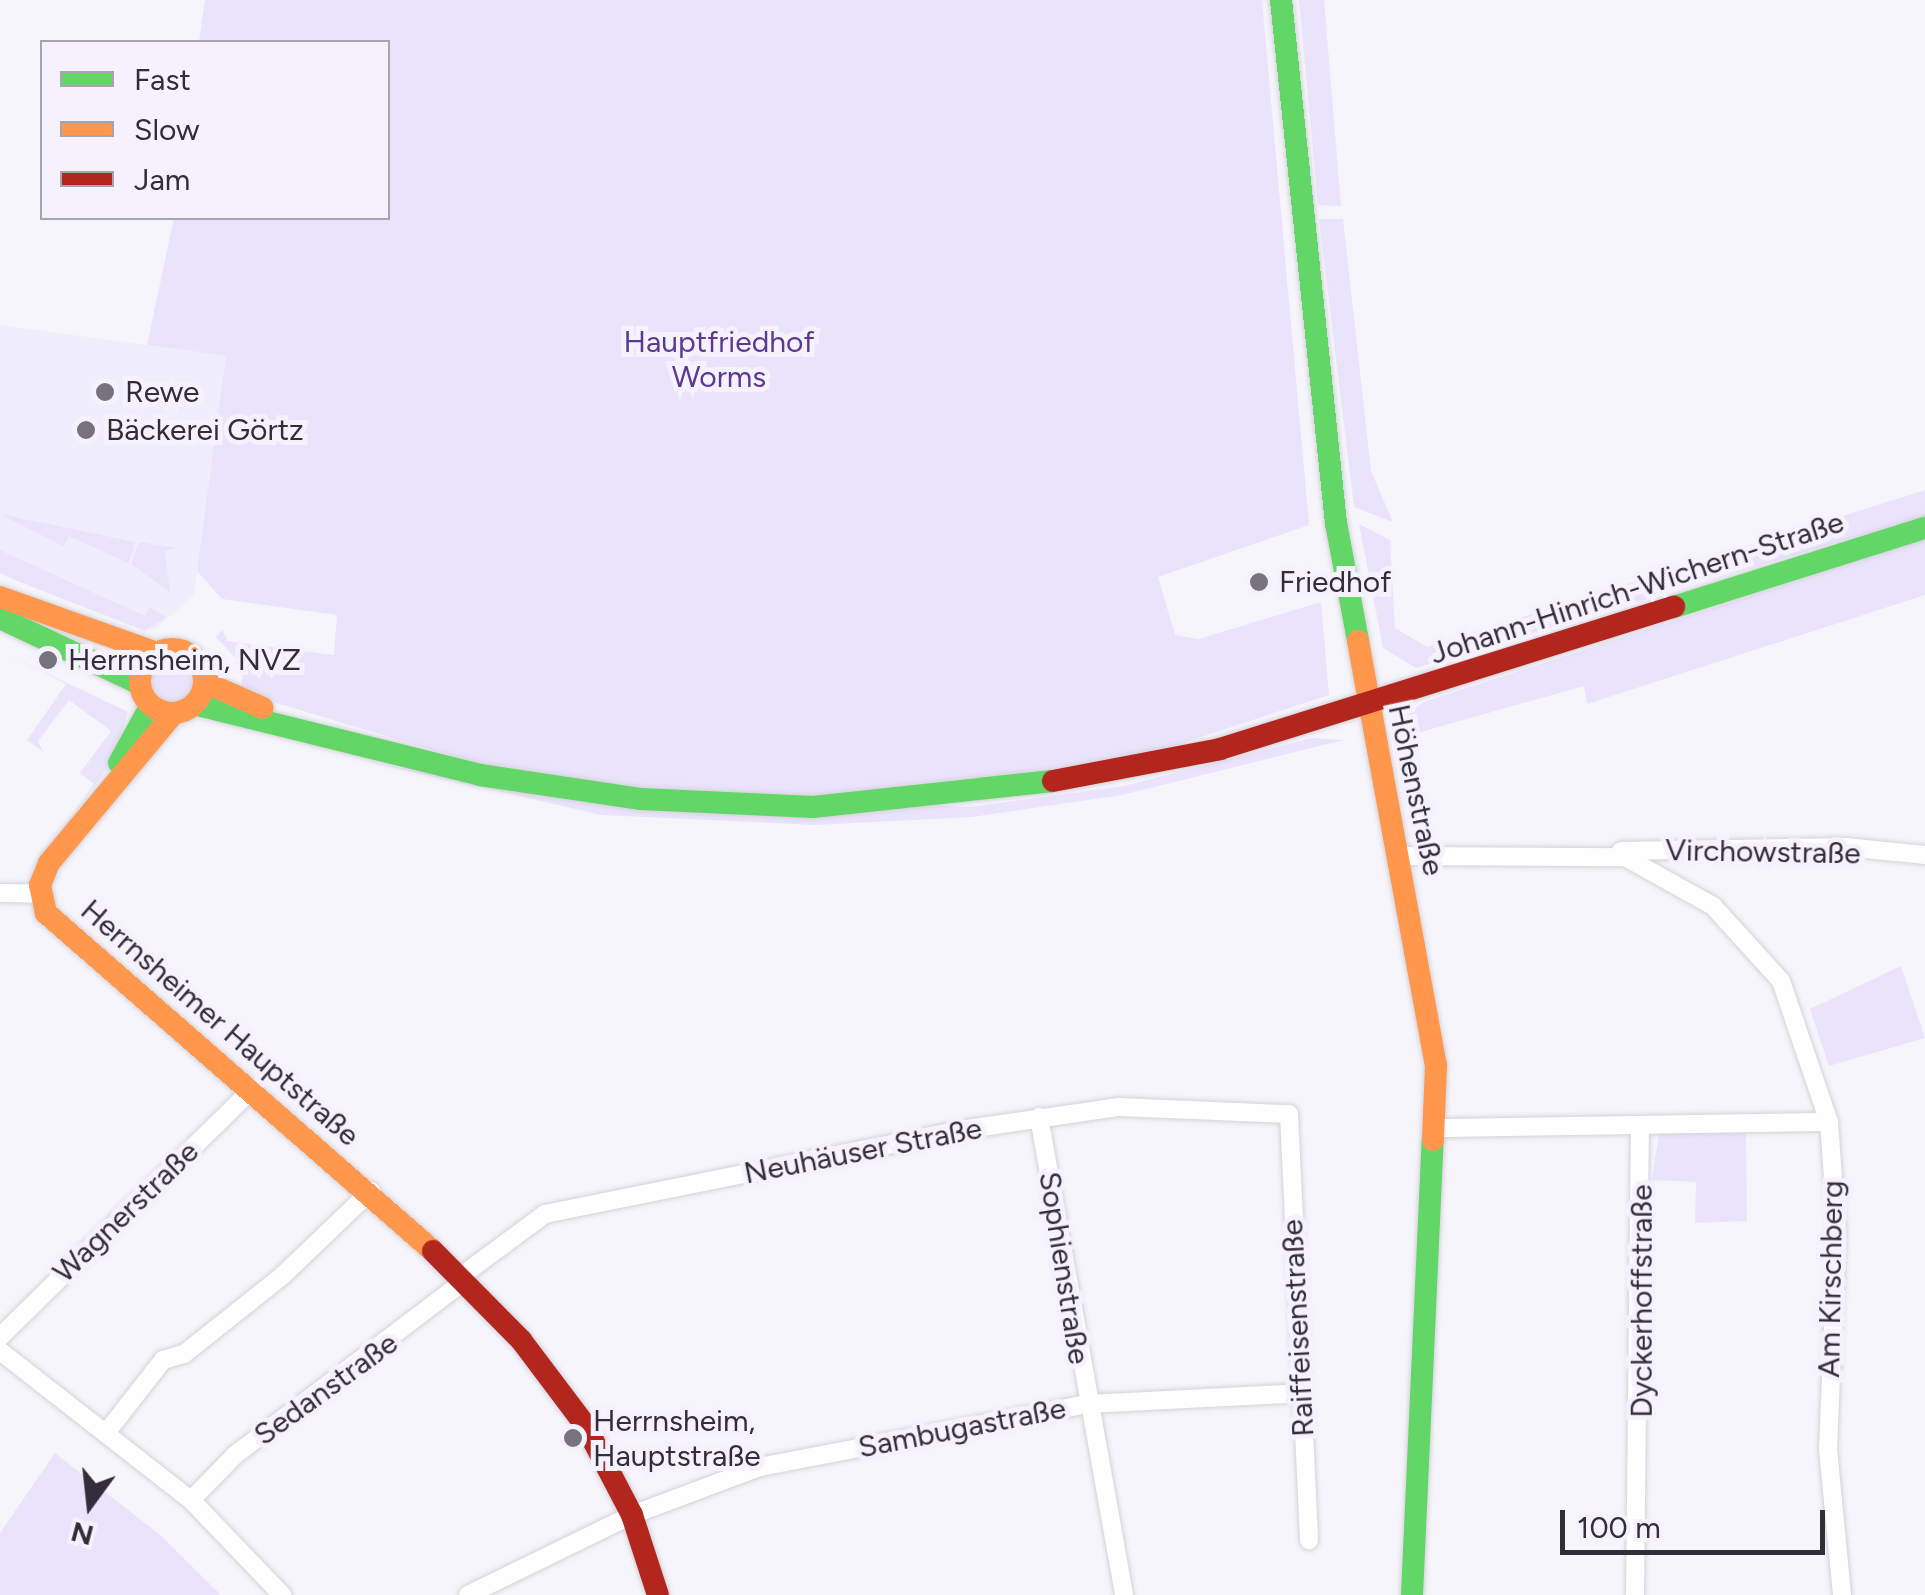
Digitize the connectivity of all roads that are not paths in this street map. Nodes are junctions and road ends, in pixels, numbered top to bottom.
1 (1280, 0) edge
2 (1925, 528) edge
3 (0, 597) edge
4 (0, 618) edge
5 (157, 653) junction
6 (146, 695) junction
7 (191, 700) junction
8 (1367, 705) junction
9 (95, 807) junction
10 (1601, 852) junction
11 (1925, 855) edge
12 (1398, 856) junction
13 (39, 894) junction
14 (2, 896) edge
15 (252, 1088) junction
16 (1289, 1114) joint
17 (1039, 1118) junction
18 (1828, 1122) junction
19 (1640, 1125) junction
20 (1439, 1128) junction
21 (370, 1191) junction
22 (462, 1279) junction
23 (0, 1337) edge
24 (0, 1351) edge
25 (1301, 1393) junction
26 (1087, 1404) junction
27 (106, 1432) junction
28 (191, 1500) junction
29 (632, 1514) junction
30 (1309, 1541) dead end
31 (282, 1595) edge
32 (468, 1595) edge
33 (658, 1595) edge
34 (1124, 1595) edge
35 (1412, 1595) edge
36 (1635, 1595) edge
37 (1842, 1595) edge

1 - 8 street, Höhenstraße
2 - 8 street, Johann-Hinrich-Wichern-Straße
3 - 5 street
4 - 6 street, Johann-Hinrich-Wichern-Straße
5 - 6 street, Herrnsheimer Hauptstraße
5 - 7 street
6 - 7 street, Johann-Hinrich-Wichern-Straße
6 - 9 street, Herrnsheimer Hauptstraße
7 - 8 street, Johann-Hinrich-Wichern-Straße
7 - 9 street, Herrnsheimer Hauptstraße
8 - 12 street, Höhenstraße
9 - 13 street, Herrnsheimer Hauptstraße
10 - 11 street, Virchowstraße
10 - 12 street, Am Kirschberg
10 - 18 street, Am Kirschberg
12 - 20 street, Höhenstraße
13 - 14 street, Herrnsheimer Hauptstraße
13 - 15 street, Herrnsheimer Hauptstraße
15 - 21 street, Herrnsheimer Hauptstraße
15 - 23 street, Wagnerstraße
16 - 17 street, Neuhäuser Straße
16 - 25 street, Raiffeisenstraße
17 - 22 street, Neuhäuser Straße
17 - 26 street, Sophienstraße
18 - 19 street
18 - 37 street, Am Kirschberg
19 - 20 street
19 - 36 street, Dyckerhoffstraße
20 - 35 street, Höhenstraße
21 - 22 street, Herrnsheimer Hauptstraße
21 - 27 street
22 - 28 street, Sedanstraße
22 - 29 street, Herrnsheimer Hauptstraße
24 - 27 street
25 - 26 street, Sambugastraße
25 - 30 street, Raiffeisenstraße
26 - 29 street, Sambugastraße
26 - 34 street, Sophienstraße
27 - 28 street
28 - 31 street
29 - 32 street, Sambugastraße
29 - 33 street, Herrnsheimer Hauptstraße

